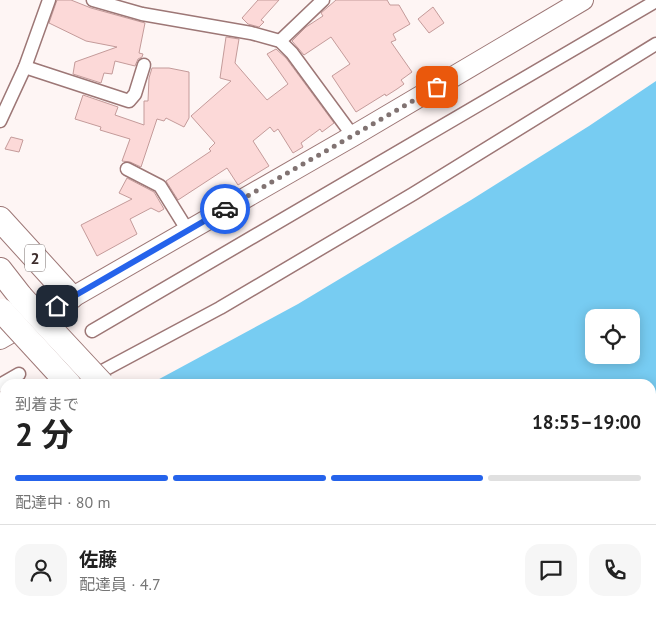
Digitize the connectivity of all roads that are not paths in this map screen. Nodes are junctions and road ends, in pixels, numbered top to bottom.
1 (49, 0) edge
2 (93, 0) edge
3 (322, 0) edge
4 (656, 1) edge
5 (574, 3) edge
6 (280, 41) junction
7 (656, 44) edge
8 (144, 65) dead end
9 (25, 67) junction
10 (0, 121) edge
11 (353, 136) junction
12 (127, 169) dead end
13 (0, 219) edge
14 (188, 231) junction
15 (0, 270) edge
16 (0, 274) edge
17 (22, 297) junction
18 (71, 297) junction
19 (1, 310) edge
20 (92, 331) dead end
21 (0, 339) edge
22 (19, 374) dead end
23 (10, 379) edge
24 (64, 379) edge
25 (87, 379) edge
26 (97, 379) edge

1 - 9 street
2 - 6 street
3 - 6 street
4 - 20 street
5 - 11 main road
6 - 11 street
7 - 25 street
8 - 9 street
9 - 10 street
11 - 14 main road
12 - 14 street
13 - 18 highway, 2
14 - 18 main road
15 - 17 highway
16 - 17 highway, 2
17 - 26 highway, 2, bridge
18 - 21 main road
19 - 24 highway, bridge
22 - 23 street

